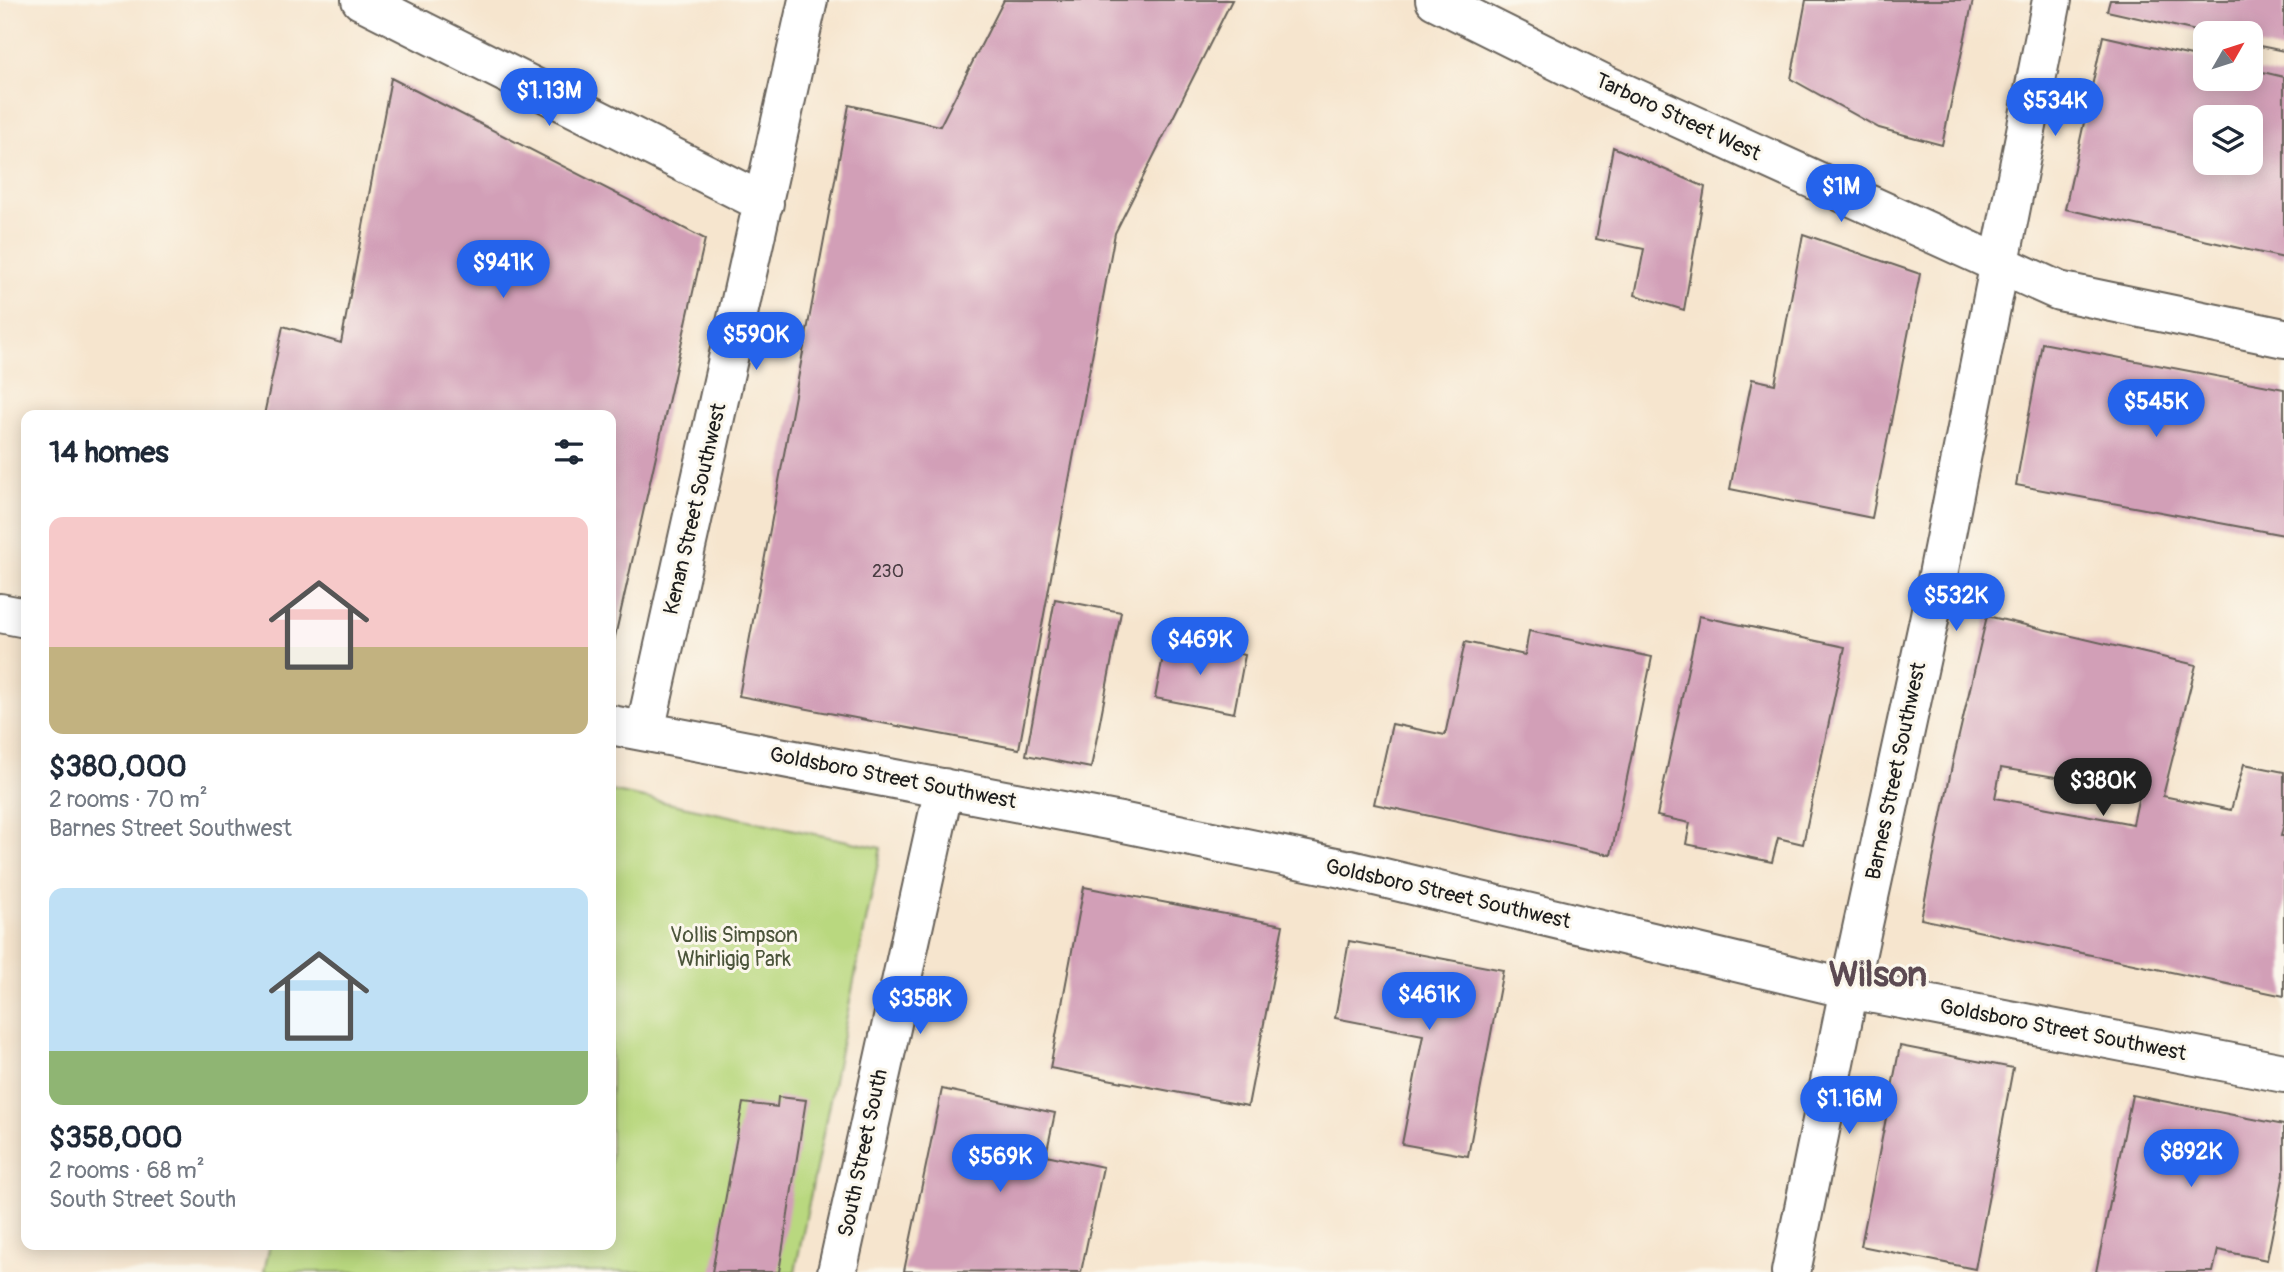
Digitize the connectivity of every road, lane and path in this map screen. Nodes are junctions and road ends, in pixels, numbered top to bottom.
1 (360, 0) edge
2 (808, 0) edge
3 (1435, 0) edge
4 (2052, 0) edge
5 (764, 203) junction
6 (2000, 264) junction
7 (2284, 338) edge
8 (0, 613) edge
9 (21, 617) edge
10 (628, 728) edge
11 (944, 788) junction
12 (1849, 989) junction
13 (2284, 1073) edge
14 (837, 1272) edge
15 (1791, 1272) edge

1 - 5 street
2 - 5 street, Kenan Street Southwest
3 - 6 street, Tarboro Street West
4 - 6 street, Barnes Street Southwest
5 - 10 street, Kenan Street Southwest
6 - 7 street, Tarboro Street West
6 - 12 street, Barnes Street Southwest
8 - 9 street
10 - 11 street, Goldsboro Street Southwest
11 - 12 street, Goldsboro Street Southwest
11 - 14 street, South Street South
12 - 13 street, Goldsboro Street Southwest
12 - 15 street, Barnes Street Southwest

